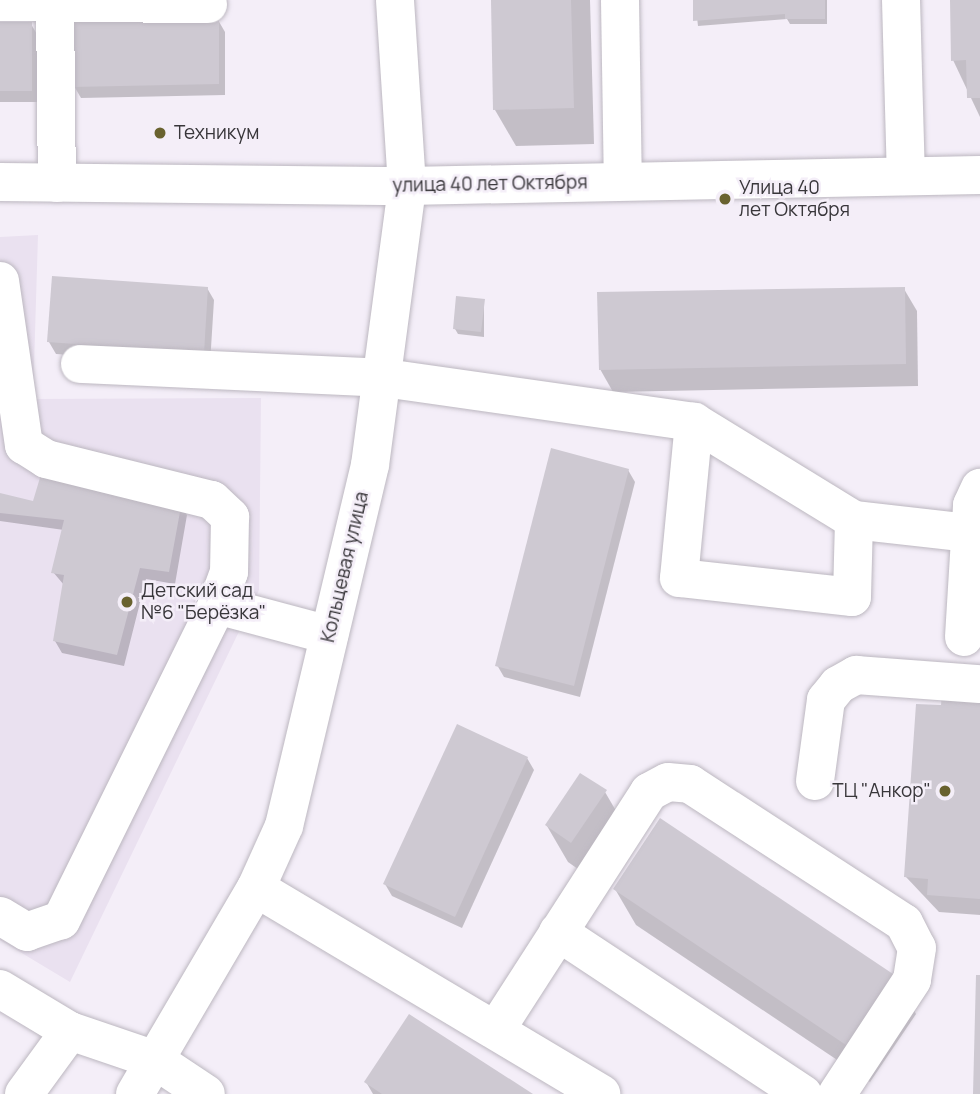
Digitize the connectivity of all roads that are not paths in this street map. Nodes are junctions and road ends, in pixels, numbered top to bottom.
1 (395, 0) edge
2 (620, 0) edge
3 (901, 0) edge
4 (0, 2) edge
5 (55, 2) junction
6 (208, 4) dead end
7 (980, 175) edge
8 (906, 176) junction
9 (623, 181) junction
10 (0, 182) edge
11 (57, 183) junction
12 (407, 186) junction
13 (0, 281) edge
14 (80, 364) dead end
15 (385, 378) junction
16 (694, 422) junction
17 (980, 488) edge
18 (855, 520) junction
19 (970, 533) junction
20 (217, 605) junction
21 (329, 635) junction
22 (964, 637) dead end
23 (980, 684) edge
24 (815, 781) dead end
25 (256, 888) junction
26 (0, 916) edge
27 (558, 932) junction
28 (0, 989) edge
29 (497, 1028) junction
30 (70, 1031) junction
31 (155, 1060) junction
32 (24, 1094) edge
33 (135, 1094) edge
34 (205, 1094) edge
35 (601, 1094) edge
36 (803, 1094) edge
37 (837, 1094) edge

1 - 12 street, Кольцевая улица
2 - 9 street
3 - 8 street
4 - 5 street
5 - 6 street
5 - 11 street
7 - 8 street, улица 40 лет Октября
8 - 9 street, улица 40 лет Октября
9 - 12 street, улица 40 лет Октября
10 - 11 street, улица 40 лет Октября
11 - 12 street, улица 40 лет Октября
12 - 15 street, Кольцевая улица
13 - 20 street
14 - 15 street
15 - 16 street
15 - 21 street, Кольцевая улица
16 - 18 street
16 - 18 street
17 - 19 street
18 - 19 street
19 - 22 street
20 - 21 street
20 - 26 street
21 - 25 street, Кольцевая улица
23 - 24 street
25 - 29 street
25 - 31 street, Кольцевая улица
27 - 29 street
27 - 36 street
27 - 37 street
28 - 30 street
29 - 35 street
30 - 31 street
30 - 32 street
31 - 33 street, Кольцевая улица
31 - 34 street

